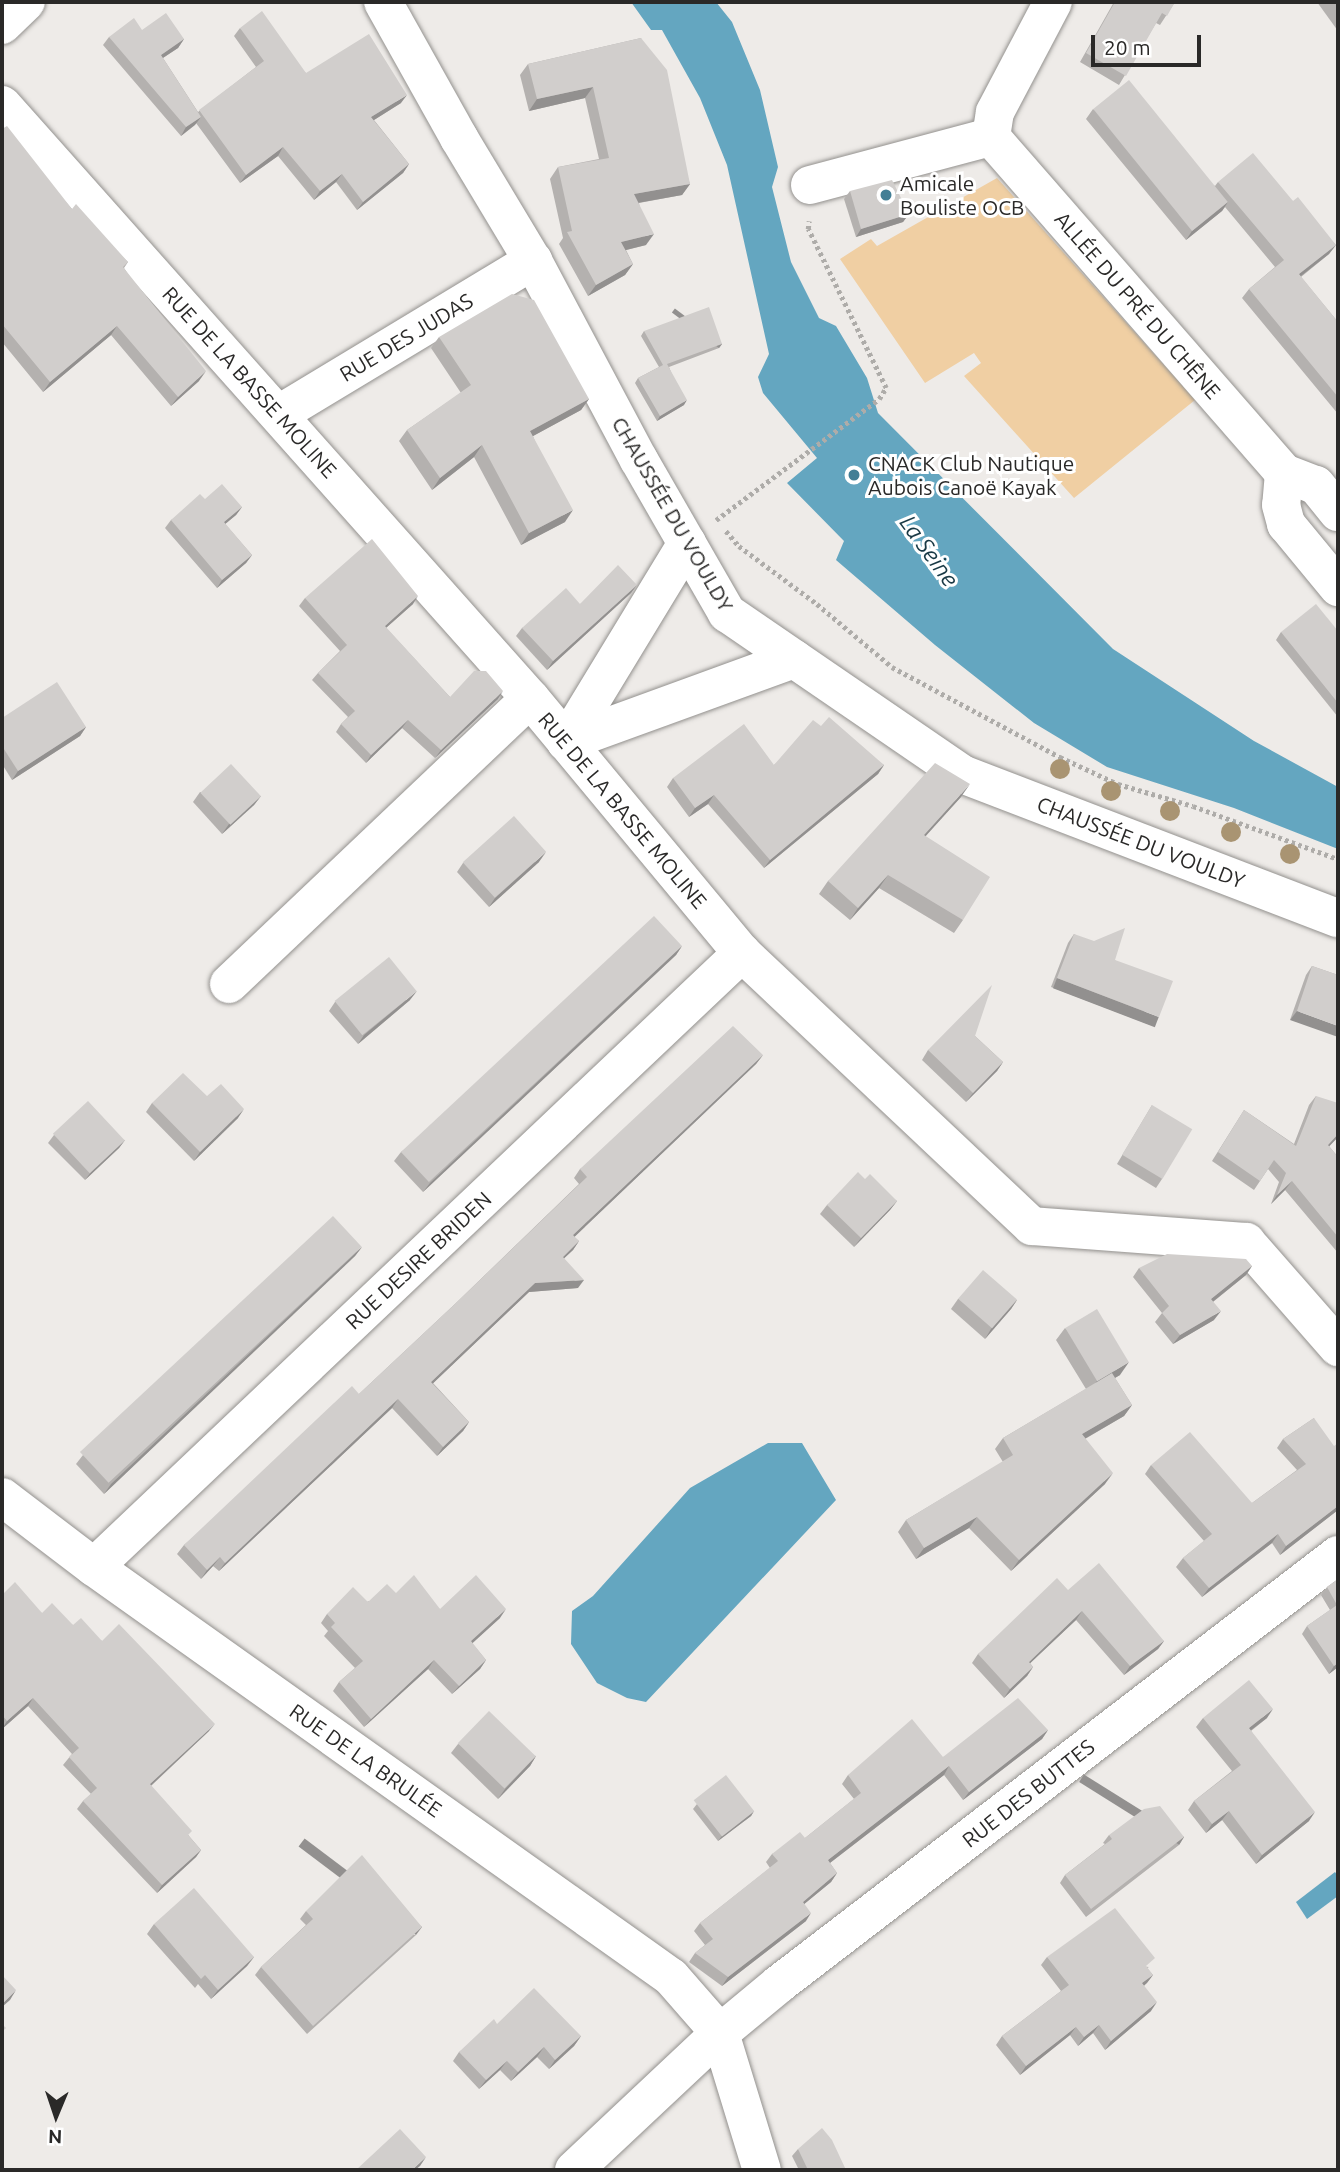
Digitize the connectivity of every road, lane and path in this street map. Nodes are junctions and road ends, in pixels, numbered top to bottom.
1 (26, 2) edge
2 (383, 2) edge
3 (1053, 2) edge
4 (2, 25) edge
5 (2, 105) edge
6 (991, 137) junction
7 (810, 185) joint
8 (533, 261) junction
9 (279, 414) junction
10 (1284, 473) junction
11 (708, 510) dead end
12 (1338, 512) edge
13 (717, 520) junction
14 (687, 543) junction
15 (1338, 587) edge
16 (794, 659) junction
17 (530, 698) junction
18 (566, 743) junction
19 (1338, 859) edge
20 (1338, 918) edge
21 (742, 953) junction
22 (229, 984) dead end
23 (1338, 1347) edge
24 (2, 1497) edge
25 (1338, 1555) edge
26 (94, 1567) junction
27 (720, 2033) junction
28 (574, 2170) edge
29 (762, 2170) edge

1 - 4 street
2 - 8 street, CHAUSSÉE DU VOULDY
3 - 6 street
5 - 9 street, RUE DE LA BASSE MOLINE
6 - 7 street
6 - 10 street, ALLÉE DU PRÉ DU CHÊNE
7 - 13 path
8 - 9 street, RUE DES JUDAS
8 - 14 street, CHAUSSÉE DU VOULDY
9 - 17 street, RUE DE LA BASSE MOLINE
10 - 12 street, ALLÉE DU PRÉ DU CHÊNE
10 - 15 street
11 - 13 path
13 - 19 path
14 - 16 street, CHAUSSÉE DU VOULDY
14 - 18 street
16 - 18 street
16 - 20 street, CHAUSSÉE DU VOULDY
17 - 18 street, RUE DE LA BASSE MOLINE
17 - 22 street
18 - 21 street, RUE DE LA BASSE MOLINE
21 - 23 street, RUE DE LA BASSE MOLINE
21 - 26 street, RUE DESIRE BRIDEN
24 - 26 street, RUE DE LA BRULÉE
25 - 27 street, RUE DES BUTTES
26 - 27 street, RUE DE LA BRULÉE
27 - 28 street, RUE DES BUTTES
27 - 29 street

